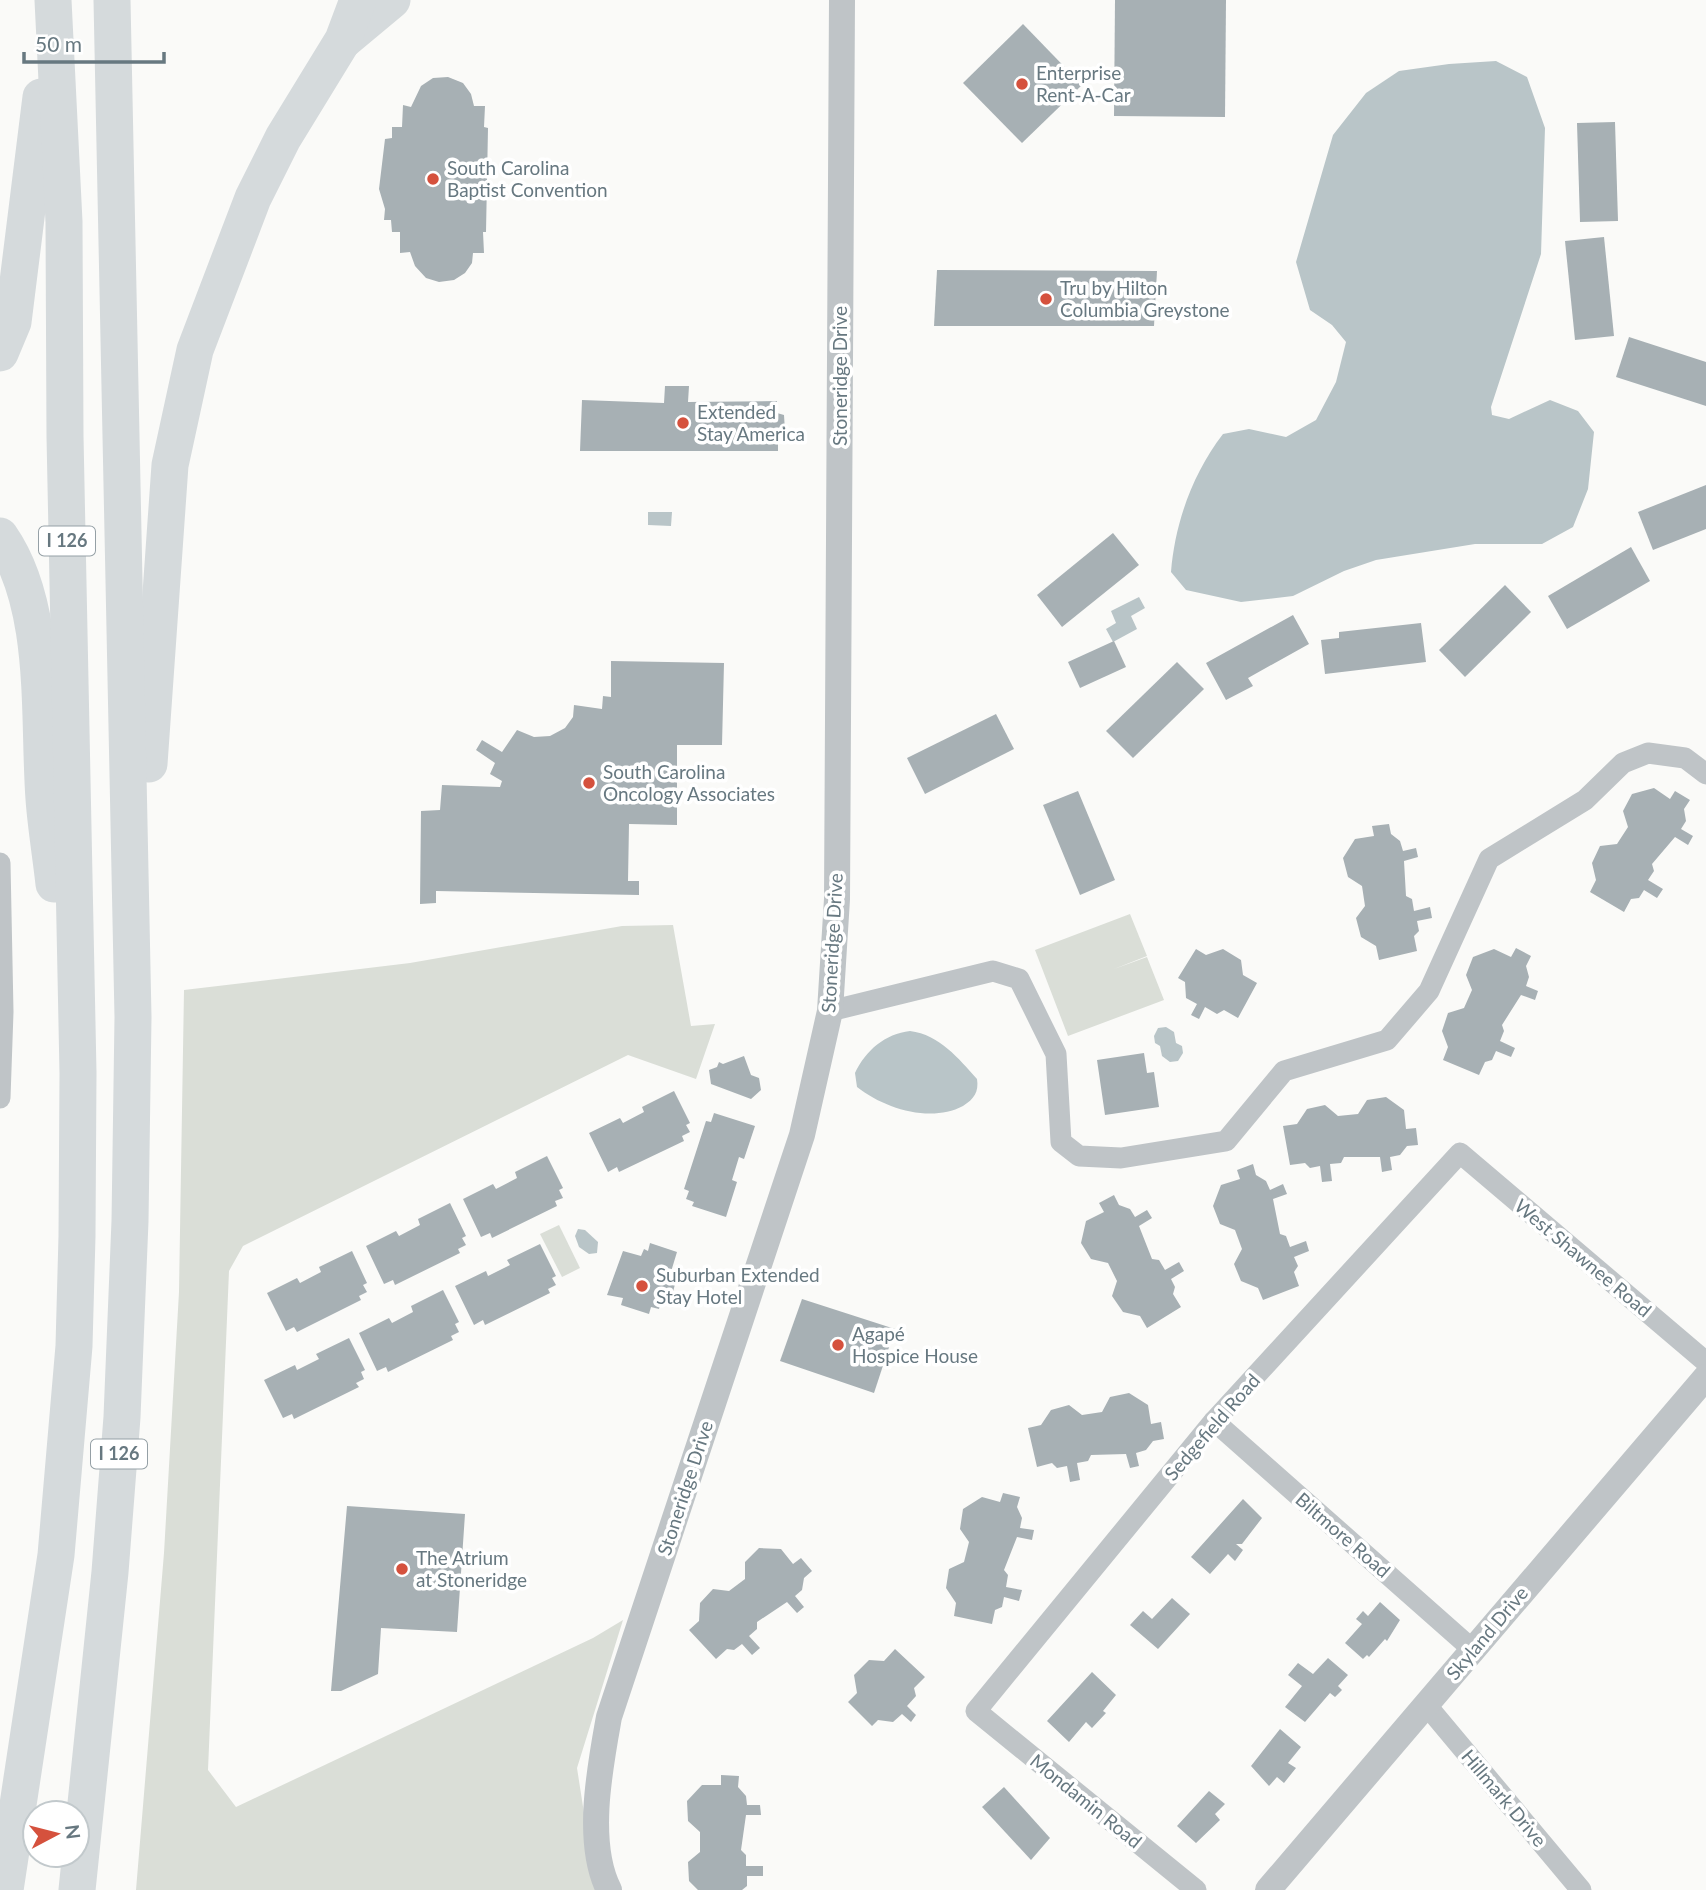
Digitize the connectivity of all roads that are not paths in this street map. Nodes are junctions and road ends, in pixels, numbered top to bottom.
1 (112, 0) edge
2 (358, 0) edge
3 (393, 0) edge
4 (842, 0) edge
5 (52, 4) edge
6 (343, 40) junction
7 (0, 353) edge
8 (0, 536) edge
9 (1706, 774) edge
10 (0, 863) edge
11 (830, 1011) junction
12 (133, 1017) junction
13 (78, 1073) junction
14 (0, 1098) edge
15 (1460, 1153) joint
16 (1706, 1362) edge
17 (1706, 1377) edge
18 (1214, 1421) junction
19 (1472, 1649) junction
20 (1428, 1707) junction
21 (976, 1711) joint
22 (5, 1890) edge
23 (77, 1890) edge
24 (609, 1890) edge
25 (1196, 1890) edge
26 (1268, 1890) edge
27 (1581, 1890) edge

1 - 12 highway, I 126
2 - 6 highway
3 - 6 highway
4 - 11 street, Stoneridge Drive
5 - 7 highway
5 - 13 highway, I 126
6 - 12 highway
8 - 13 highway
9 - 11 street
10 - 14 street
11 - 24 street, Stoneridge Drive
12 - 23 highway, I 126
13 - 22 highway, I 126
15 - 16 street, West Shawnee Road
15 - 18 street, Sedgefield Road
17 - 19 street, Skyland Drive
18 - 19 street, Biltmore Road
18 - 21 street, Sedgefield Road
19 - 20 street, Skyland Drive
20 - 26 street, Skyland Drive
20 - 27 street, Hillmark Drive
21 - 25 street, Mondamin Road

